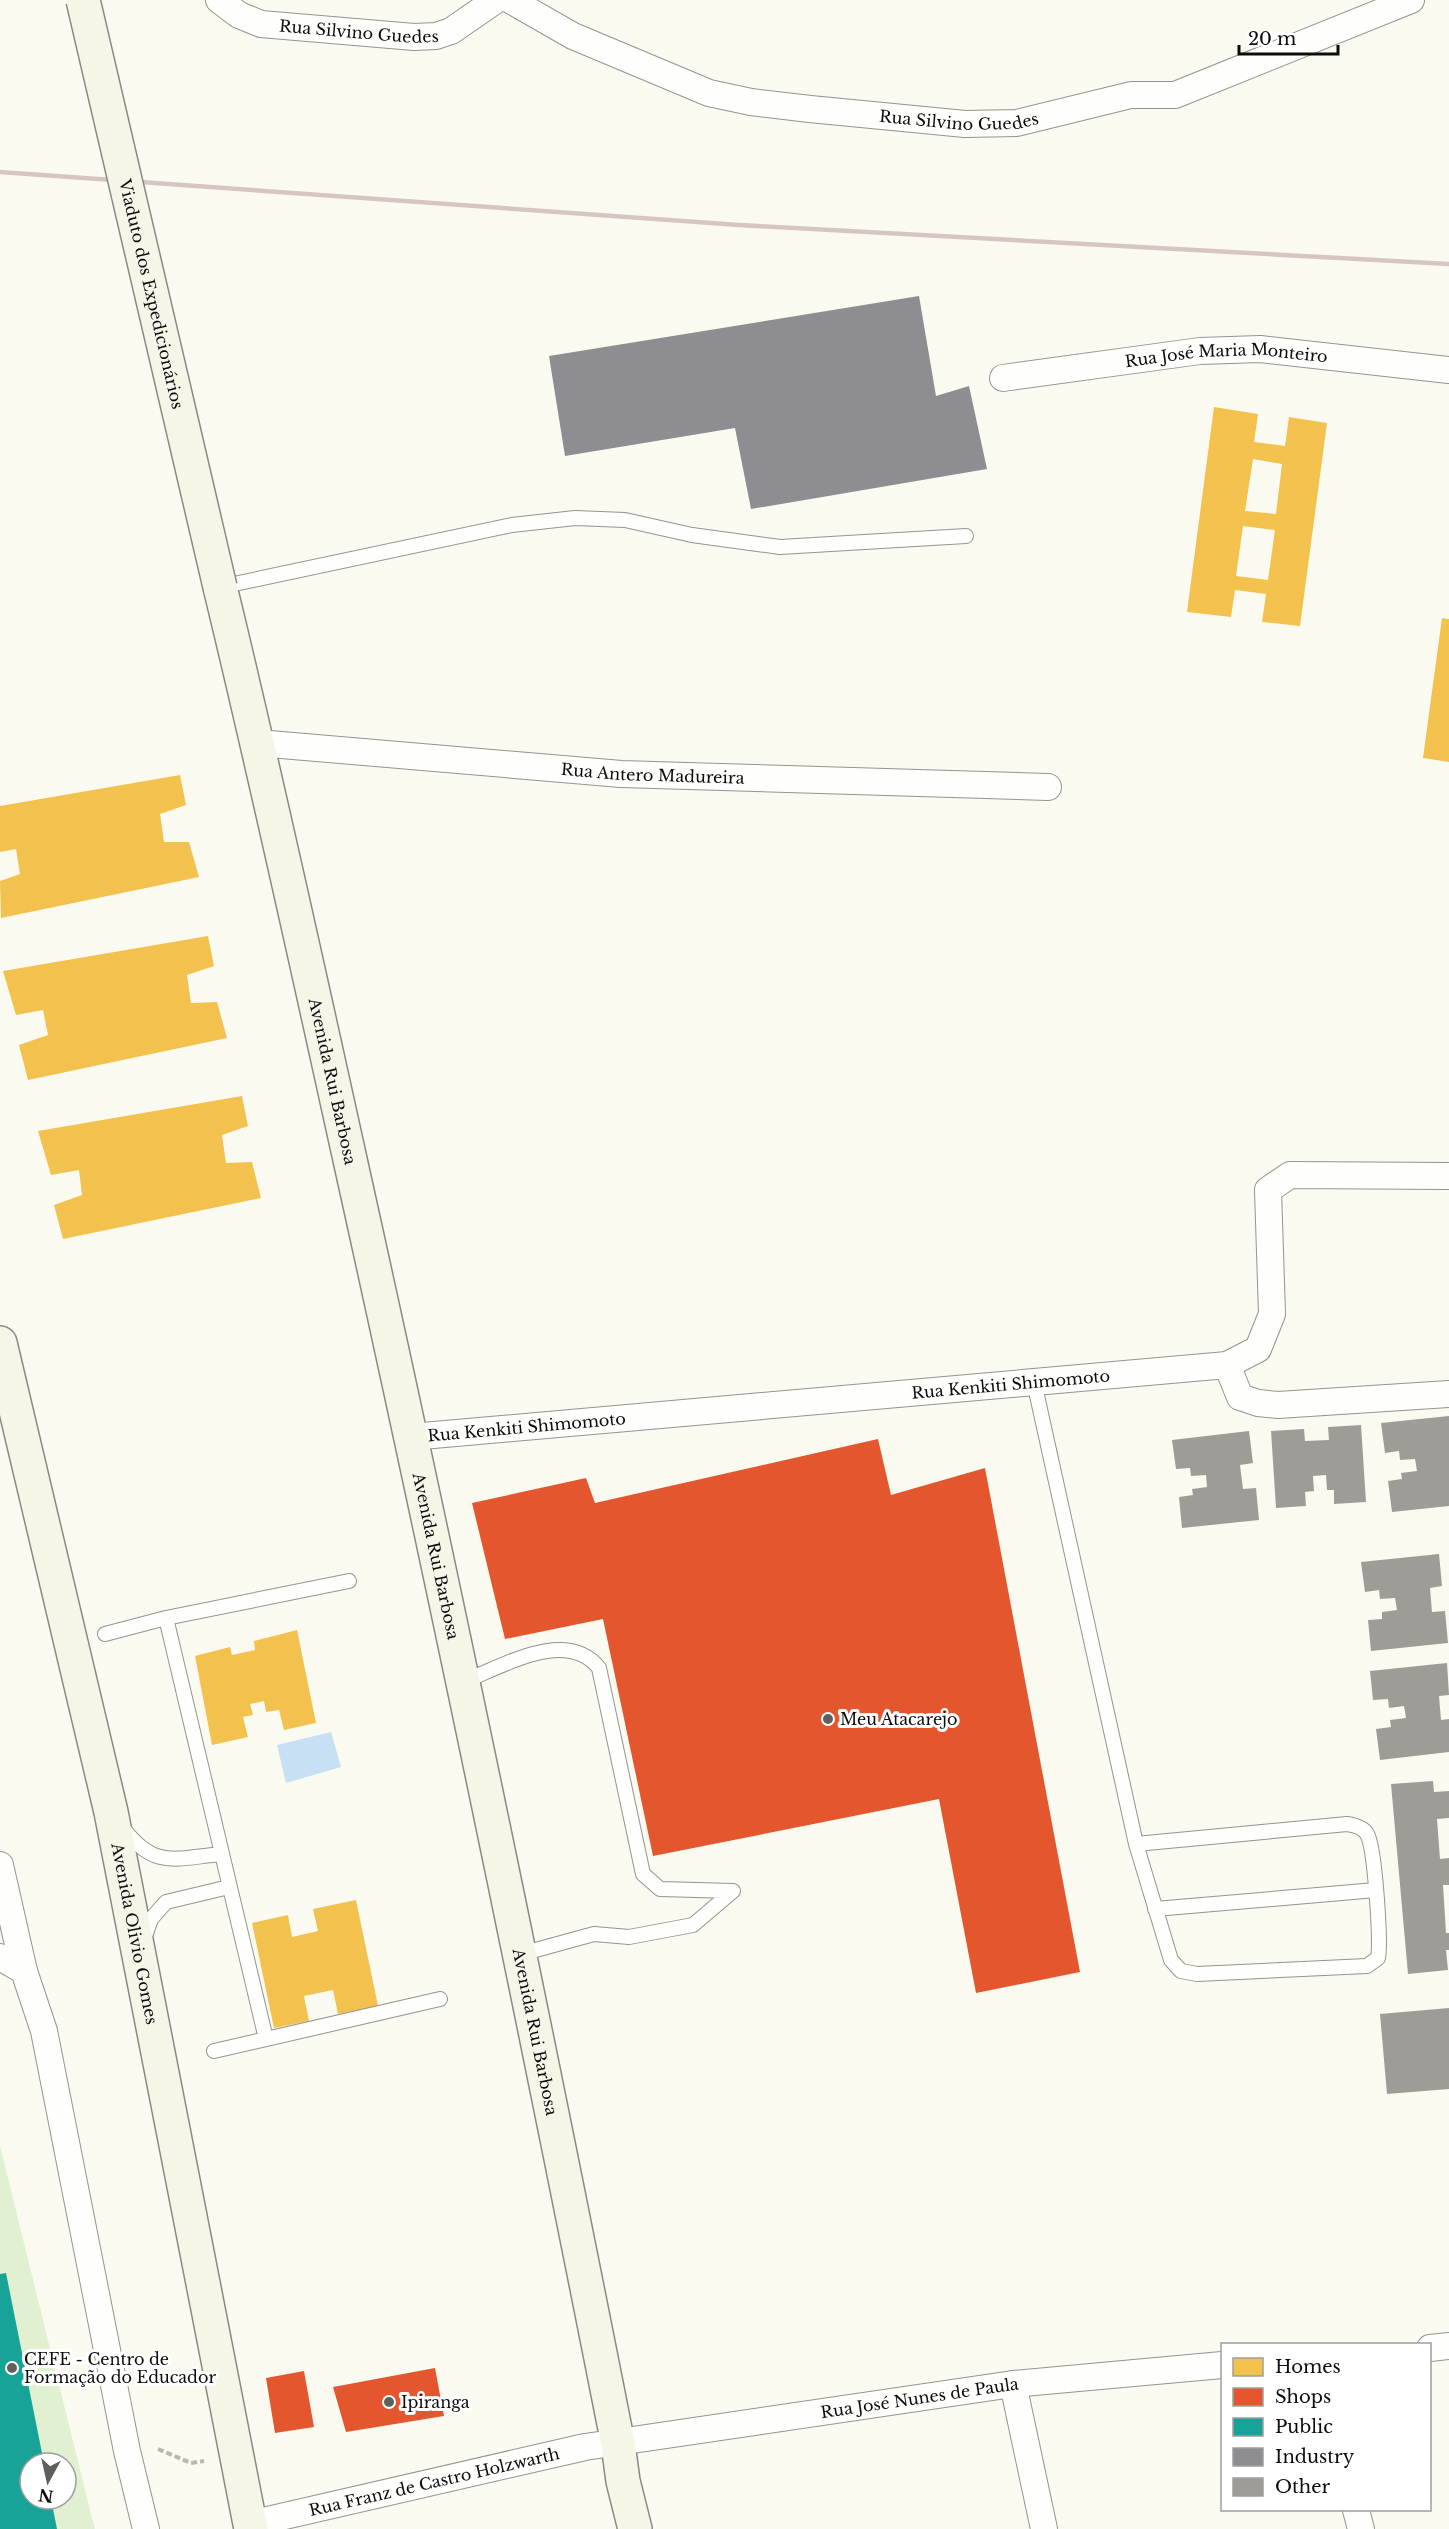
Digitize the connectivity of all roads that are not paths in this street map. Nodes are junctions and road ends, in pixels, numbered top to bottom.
1 (83, 0) edge
2 (219, 0) edge
3 (496, 0) edge
4 (510, 0) edge
5 (1411, 0) edge
6 (1449, 370) edge
7 (1003, 378) dead end
8 (966, 536) dead end
9 (220, 587) junction
10 (258, 743) junction
11 (1047, 787) dead end
12 (1449, 1176) edge
13 (0, 1344) edge
14 (1227, 1365) junction
15 (1034, 1382) junction
16 (1449, 1394) edge
17 (411, 1437) junction
18 (348, 1581) dead end
19 (166, 1618) junction
20 (105, 1634) dead end
21 (462, 1682) junction
22 (111, 1812) junction
23 (1136, 1844) junction
24 (222, 1854) junction
25 (0, 1865) edge
26 (229, 1887) junction
27 (1376, 1890) junction
28 (1155, 1909) junction
29 (521, 1954) junction
30 (138, 1956) junction
31 (0, 1957) edge
32 (24, 1971) junction
33 (440, 1999) dead end
34 (266, 2039) junction
35 (214, 2051) dead end
36 (1449, 2346) edge
37 (1431, 2348) edge
38 (1221, 2365) edge
39 (1013, 2384) junction
40 (618, 2444) junction
41 (1356, 2511) edge
42 (251, 2527) edge
43 (146, 2529) edge
44 (634, 2529) edge
45 (1044, 2529) edge
46 (1361, 2529) edge

1 - 9 main road, Viaduto dos Expedicionários, bridge
2 - 3 street, Rua Silvino Guedes
4 - 5 street, Rua Silvino Guedes
6 - 7 street, Rua José Maria Monteiro
8 - 9 lane
9 - 10 main road, Avenida Rui Barbosa
10 - 11 street, Rua Antero Madureira
10 - 17 main road, Avenida Rui Barbosa
12 - 14 street, Rua Kenkiti Shimomoto
13 - 22 main road, Avenida Olivio Gomes
14 - 15 street, Rua Kenkiti Shimomoto
14 - 16 street
15 - 17 street, Rua Kenkiti Shimomoto
15 - 23 lane
17 - 21 main road, Avenida Rui Barbosa
18 - 19 lane
19 - 20 lane
19 - 24 lane
21 - 29 main road, Avenida Rui Barbosa
21 - 29 lane
22 - 24 lane
22 - 30 main road, Avenida Olivio Gomes
23 - 27 lane
23 - 28 lane
24 - 26 lane
25 - 32 street
26 - 30 lane
26 - 34 lane
27 - 28 lane
27 - 28 lane
29 - 40 main road, Avenida Rui Barbosa
30 - 42 main road, Avenida Olivio Gomes
31 - 32 street
32 - 43 street
33 - 34 lane
34 - 35 lane
36 - 37 street
38 - 39 street, Rua José Nunes de Paula
39 - 40 street, Rua José Nunes de Paula
39 - 45 street
40 - 42 street, Rua Franz de Castro Holzwarth
40 - 44 main road, Avenida Rui Barbosa
41 - 46 street

